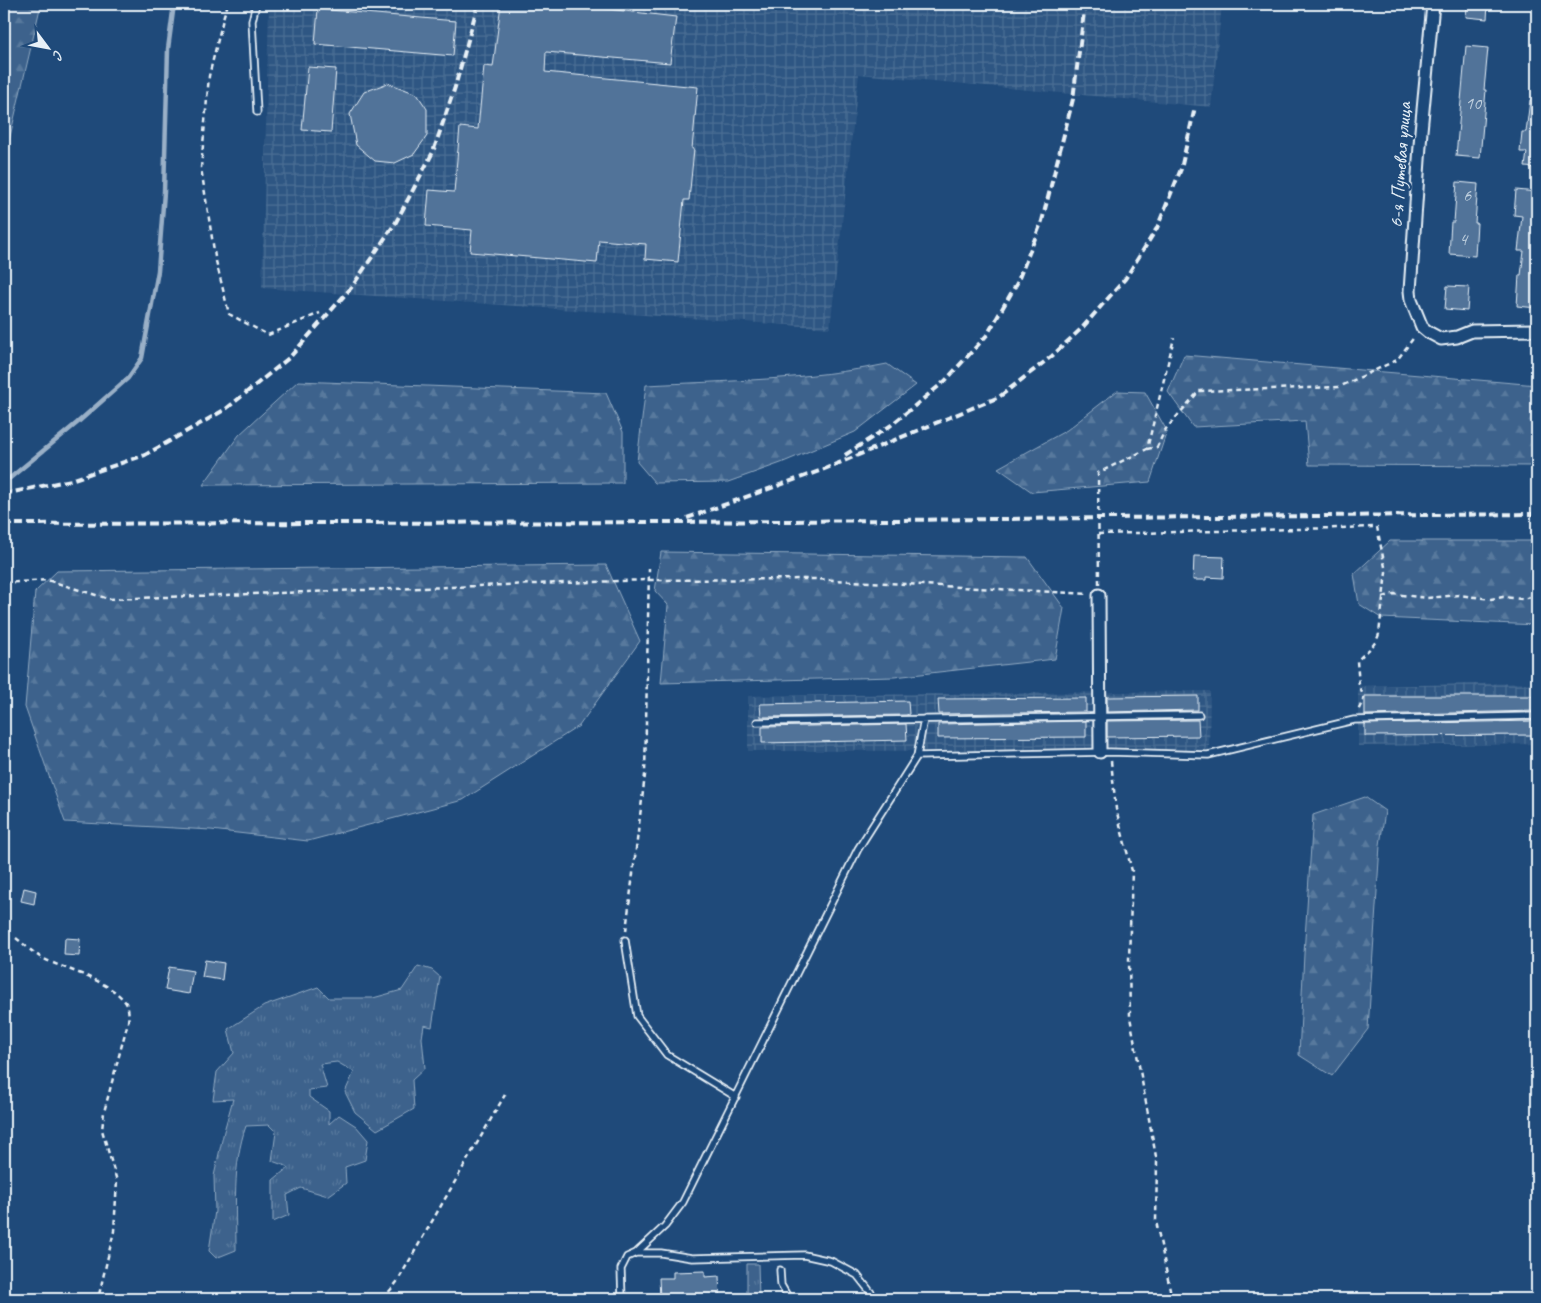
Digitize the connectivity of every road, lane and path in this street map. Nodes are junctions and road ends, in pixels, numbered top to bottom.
1 (228, 4) edge
2 (256, 4) edge
3 (1433, 4) edge
4 (257, 112) dead end
5 (320, 313) dead end
6 (1422, 327) junction
7 (1537, 330) edge
8 (1174, 338) dead end
9 (1147, 448) junction
10 (1098, 534) junction
11 (649, 568) dead end
12 (648, 580) junction
13 (4, 583) edge
14 (1099, 595) junction
15 (1537, 596) edge
16 (1383, 597) junction
17 (1198, 715) dead end
18 (1099, 716) junction
19 (1537, 716) edge
20 (924, 719) junction
21 (1354, 720) junction
22 (757, 722) dead end
23 (1105, 752) junction
24 (917, 756) junction
25 (16, 938) dead end
26 (625, 940) joint
27 (506, 1093) dead end
28 (736, 1097) junction
29 (636, 1253) junction
30 (780, 1270) dead end
31 (98, 1299) edge
32 (383, 1299) edge
33 (622, 1299) edge
34 (789, 1299) edge
35 (876, 1299) edge
36 (1172, 1299) edge

1 - 5 path
2 - 4 lane
3 - 6 street, 6-я Путевая улица
6 - 7 street
6 - 9 path
8 - 9 path
9 - 10 path
10 - 14 path
10 - 16 path
11 - 12 path
12 - 13 path
12 - 14 path
12 - 26 path
14 - 18 street
15 - 16 path
16 - 21 path
17 - 18 lane
18 - 20 lane
18 - 23 street
19 - 21 lane
20 - 22 lane
20 - 24 lane
21 - 23 lane
23 - 24 lane
23 - 36 path
24 - 28 lane
25 - 31 path
26 - 28 lane
27 - 32 path
28 - 29 lane
29 - 33 lane
29 - 35 lane
30 - 34 lane

